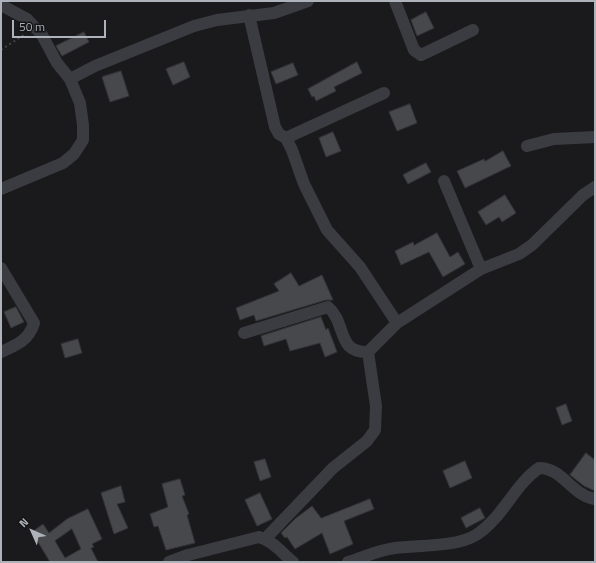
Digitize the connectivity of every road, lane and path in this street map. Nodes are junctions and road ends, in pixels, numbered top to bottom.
1 (308, 1) edge
2 (395, 1) edge
3 (1, 5) edge
4 (249, 15) junction
5 (36, 27) junction
6 (473, 30) dead end
7 (1, 50) edge
8 (70, 79) junction
9 (384, 93) dead end
10 (595, 137) edge
11 (286, 138) junction
12 (527, 146) dead end
13 (444, 181) dead end
14 (595, 187) edge
15 (1, 189) edge
16 (1, 268) edge
17 (481, 269) junction
18 (397, 323) junction
19 (244, 333) dead end
20 (1, 352) edge
21 (368, 352) junction
22 (595, 499) edge
23 (265, 539) junction
24 (169, 562) edge
25 (293, 562) edge
26 (348, 562) edge

1 - 4 street
2 - 6 street
3 - 5 street
4 - 8 street
4 - 11 street
5 - 7 path
5 - 8 street
8 - 15 street
9 - 11 street
10 - 12 street
11 - 18 street
13 - 17 street
14 - 17 street
16 - 20 street
17 - 18 street
18 - 21 street
19 - 21 street
21 - 23 street
22 - 26 street
23 - 24 street
23 - 25 street

